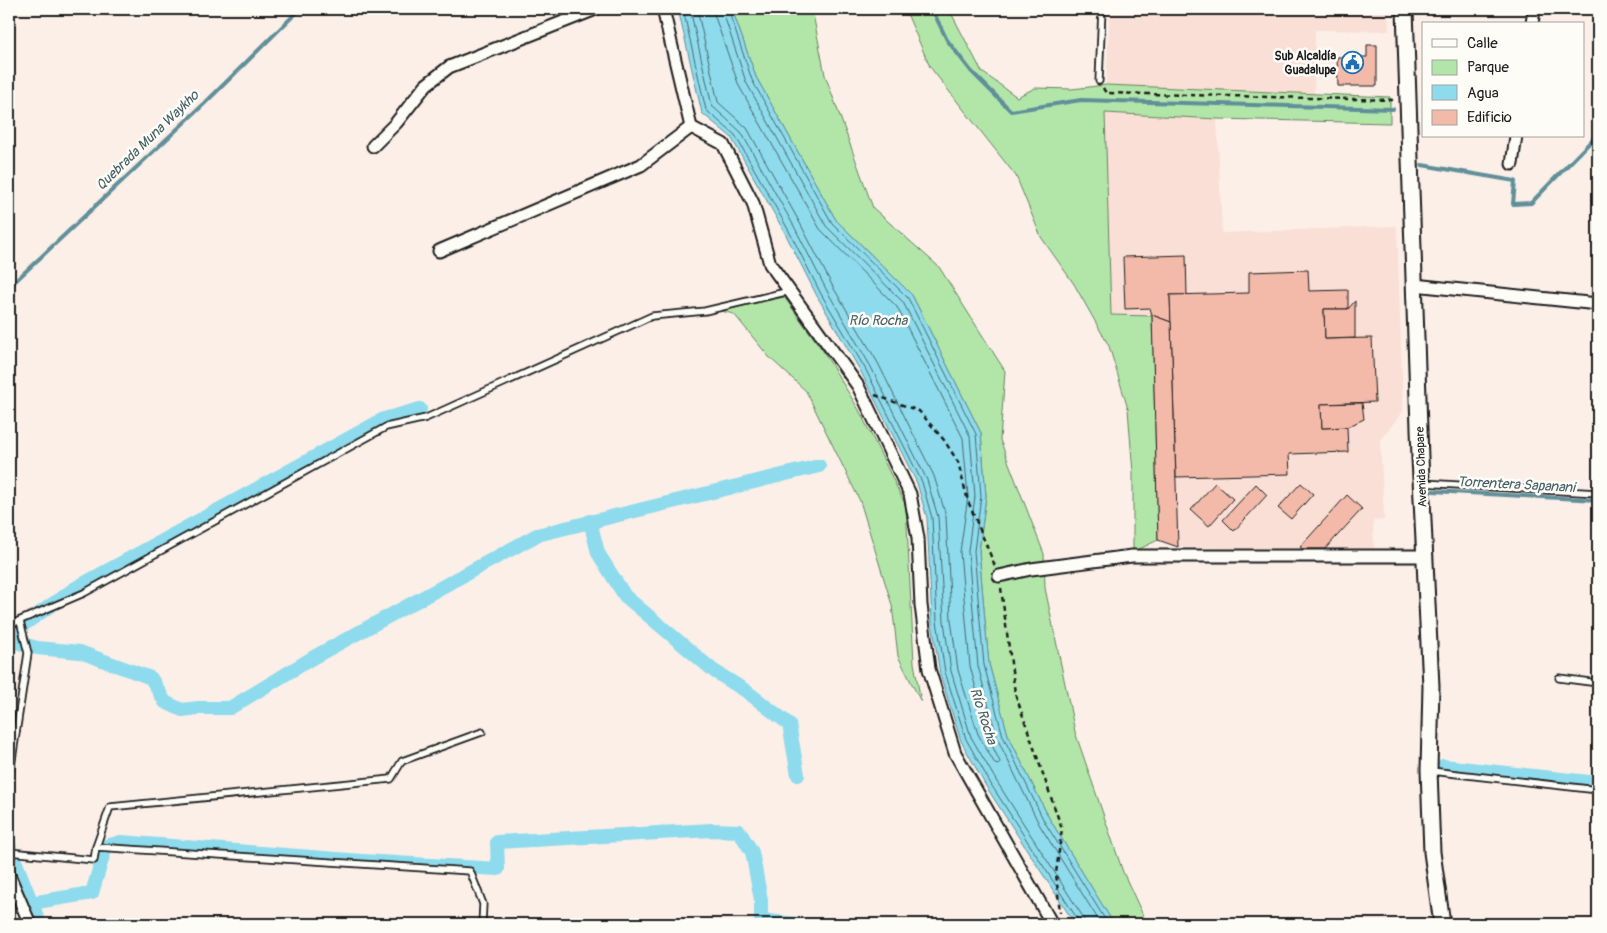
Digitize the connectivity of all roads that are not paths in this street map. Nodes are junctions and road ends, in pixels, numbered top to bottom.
1 (596, 9) edge
2 (663, 9) edge
3 (1102, 9) edge
4 (1405, 9) edge
5 (1534, 9) edge
6 (1532, 22) edge
7 (1099, 81) road end
8 (691, 127) junction
9 (1516, 138) edge
10 (373, 146) dead end
11 (1512, 164) dead end
12 (439, 251) dead end
13 (1414, 285) junction
14 (790, 292) junction
15 (1598, 304) edge
16 (1422, 483) junction
17 (1598, 493) edge
18 (1424, 556) junction
19 (999, 576) road end
20 (20, 621) junction
21 (9, 625) edge
22 (1559, 678) dead end
23 (1598, 683) edge
24 (482, 732) dead end
25 (1429, 770) junction
26 (9, 780) edge
27 (1598, 790) edge
28 (96, 847) junction
29 (9, 852) edge
30 (9, 875) edge
31 (1056, 920) edge
32 (30, 924) edge
33 (482, 924) edge
34 (1442, 924) edge

1 - 10 street
2 - 8 street
3 - 7 lane
4 - 13 main road, Avenida Chapare
5 - 6 street
8 - 12 street
8 - 14 street
9 - 11 street
13 - 15 street
13 - 16 main road, Avenida Chapare
14 - 20 lane
14 - 31 street
16 - 17 lane
16 - 18 main road, Avenida Chapare
18 - 19 street
18 - 25 main road, Avenida Chapare
20 - 21 lane
20 - 26 lane
22 - 23 lane
24 - 28 lane
25 - 27 lane
25 - 34 main road, Avenida Chapare
28 - 29 lane
28 - 33 lane
30 - 32 street

